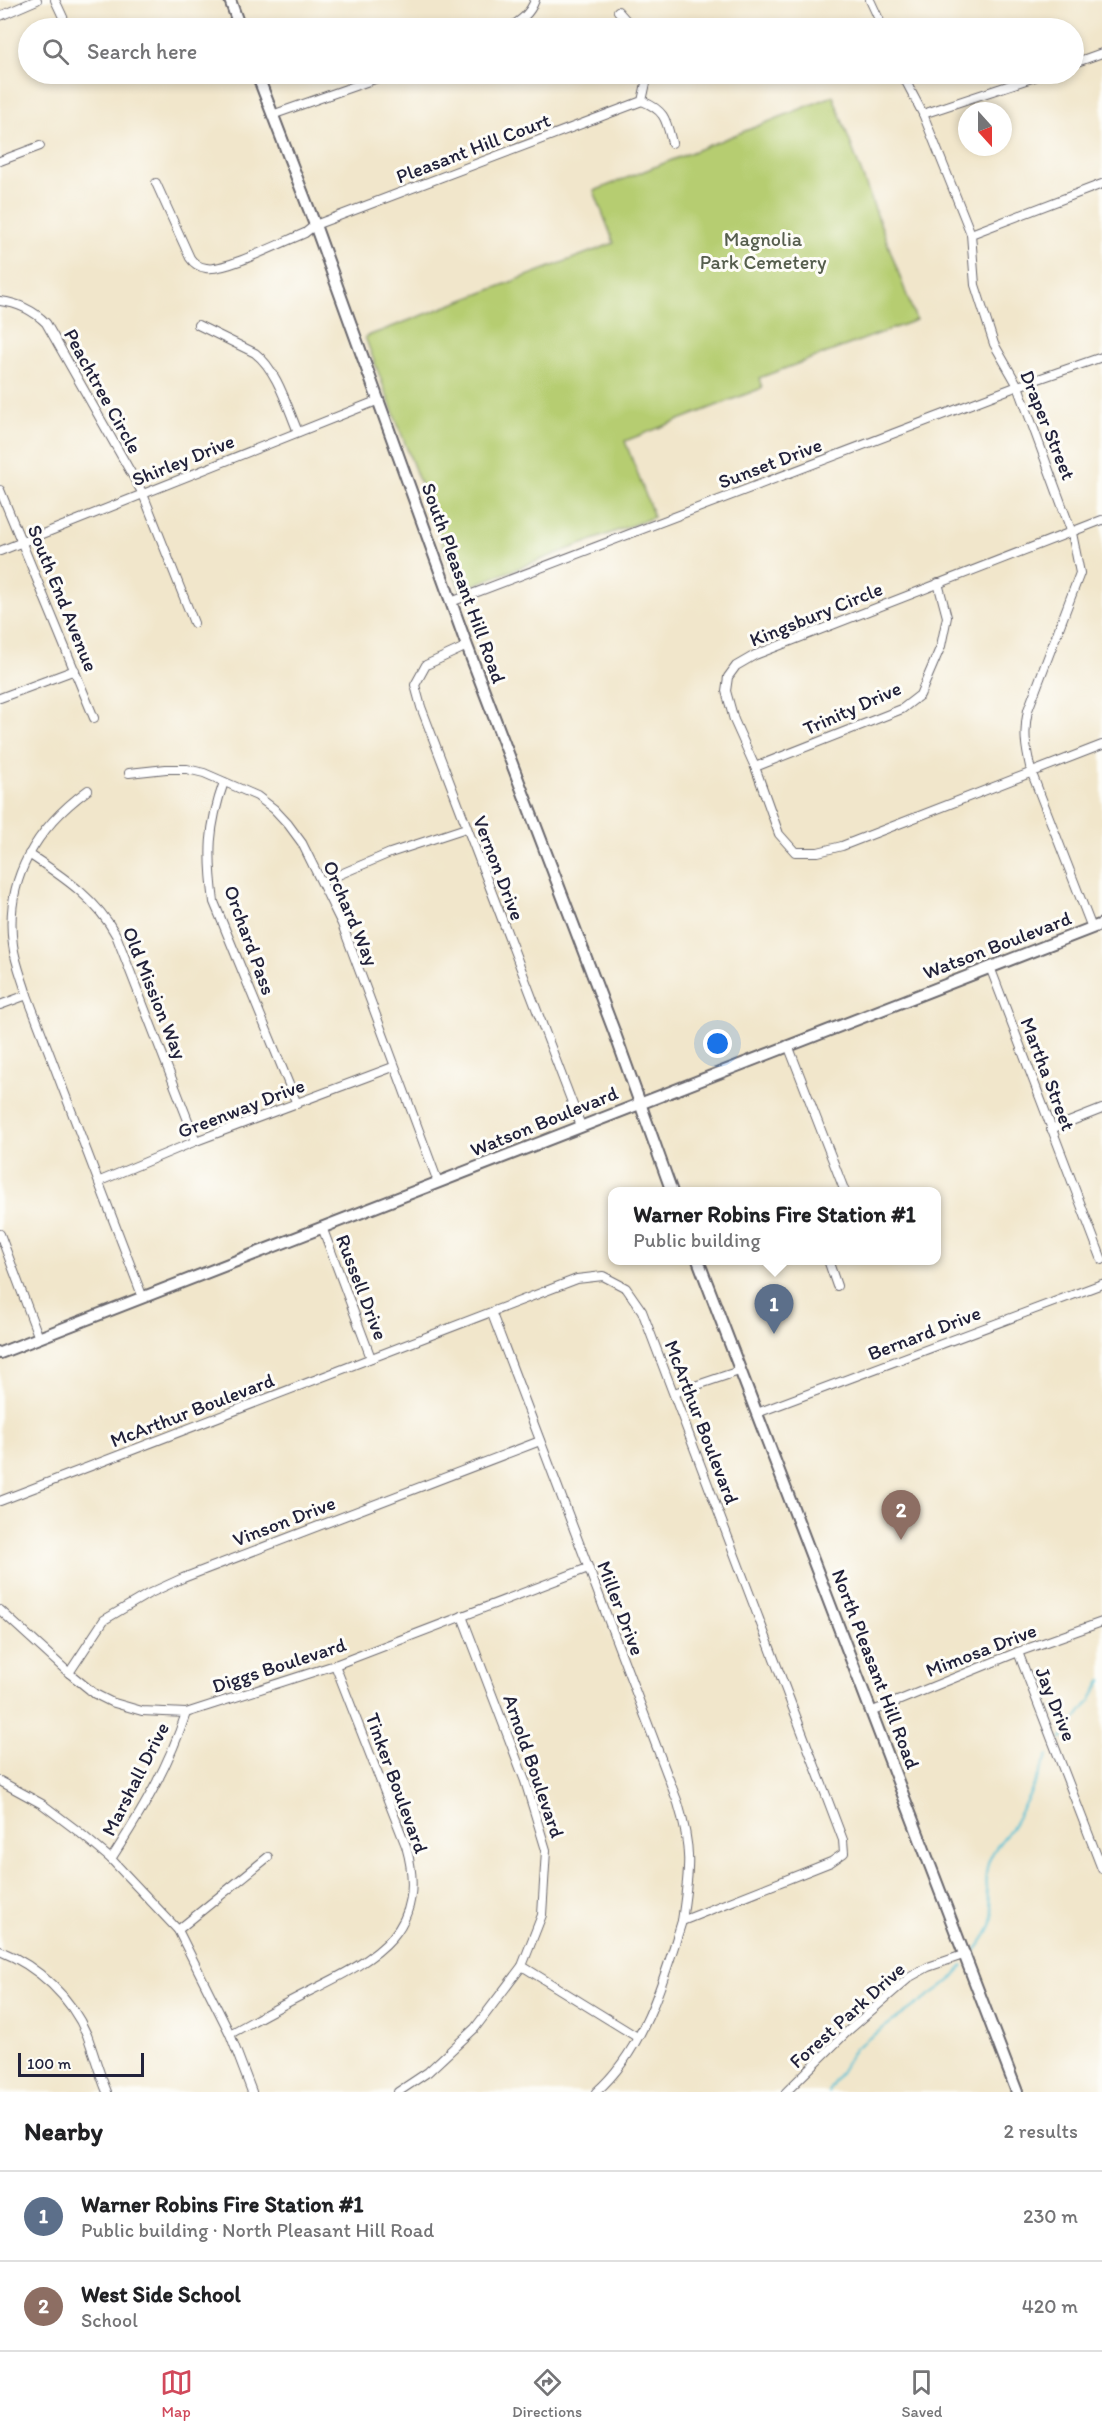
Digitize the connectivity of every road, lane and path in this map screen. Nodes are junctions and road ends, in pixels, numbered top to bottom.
1 (37, 0) edge
2 (55, 0) edge
3 (230, 0) edge
4 (536, 0) edge
5 (870, 0) edge
6 (618, 11) dead end
7 (0, 16) edge
8 (63, 18) edge
9 (236, 18) edge
10 (523, 18) edge
11 (624, 18) edge
12 (878, 18) edge
13 (1102, 53) edge
14 (1084, 59) edge
15 (261, 84) edge
16 (360, 84) edge
17 (646, 84) edge
18 (907, 84) edge
19 (1014, 84) edge
20 (642, 101) junction
21 (923, 114) junction
22 (272, 115) junction
23 (672, 143) dead end
24 (40, 146) dead end
25 (0, 161) edge
26 (156, 183) dead end
27 (1102, 184) edge
28 (315, 225) junction
29 (971, 234) junction
30 (0, 301) edge
31 (198, 325) dead end
32 (1102, 357) edge
33 (1018, 386) junction
34 (379, 400) junction
35 (298, 432) junction
36 (0, 490) edge
37 (143, 494) junction
38 (1102, 520) edge
39 (1072, 533) junction
40 (22, 543) junction
41 (0, 551) edge
42 (938, 583) junction
43 (451, 602) junction
44 (194, 624) dead end
45 (467, 646) junction
46 (75, 670) junction
47 (0, 698) edge
48 (94, 718) dead end
49 (1102, 745) edge
50 (755, 767) junction
51 (1031, 771) junction
52 (129, 773) dead end
53 (224, 782) junction
54 (88, 790) dead end
55 (466, 828) junction
56 (29, 854) junction
57 (322, 882) junction
58 (1097, 926) edge
59 (990, 967) junction
60 (27, 994) junction
61 (0, 1005) edge
62 (788, 1045) junction
63 (393, 1067) junction
64 (640, 1103) junction
65 (297, 1104) junction
66 (1102, 1109) edge
67 (581, 1126) junction
68 (1052, 1129) junction
69 (196, 1141) junction
70 (100, 1181) junction
71 (438, 1182) junction
72 (671, 1187) edge
73 (843, 1187) edge
74 (322, 1227) junction
75 (0, 1234) edge
76 (1102, 1260) edge
77 (700, 1265) edge
78 (830, 1265) edge
79 (1102, 1284) edge
80 (837, 1286) dead end
81 (143, 1298) junction
82 (492, 1314) junction
83 (39, 1338) junction
84 (0, 1353) edge
85 (371, 1358) junction
86 (740, 1371) junction
87 (674, 1393) junction
88 (757, 1413) junction
89 (540, 1441) junction
90 (0, 1502) edge
91 (588, 1568) junction
92 (0, 1610) edge
93 (462, 1616) junction
94 (1102, 1622) edge
95 (1018, 1652) junction
96 (335, 1665) junction
97 (69, 1673) junction
98 (873, 1711) junction
99 (186, 1713) junction
100 (0, 1781) edge
101 (268, 1857) dead end
102 (111, 1859) junction
103 (1102, 1869) edge
104 (682, 1921) junction
105 (178, 1930) junction
106 (0, 1951) edge
107 (966, 1954) junction
108 (522, 1966) junction
109 (230, 2034) junction
110 (638, 2037) junction
111 (106, 2092) edge
112 (252, 2092) edge
113 (398, 2092) edge
114 (596, 2092) edge
115 (786, 2092) edge
116 (1017, 2092) edge

1 - 7 street
2 - 8 street
3 - 9 street
4 - 10 street
5 - 12 street
6 - 11 street
13 - 14 street
15 - 22 street, South Pleasant Hill Road
16 - 22 street
17 - 20 street
18 - 21 street, Draper Street
19 - 21 street
20 - 23 street
20 - 28 street, Pleasant Hill Court
21 - 29 street, Draper Street
22 - 28 street, South Pleasant Hill Road
24 - 25 street
26 - 28 street, Pleasant Hill Court
27 - 29 street
28 - 34 street, South Pleasant Hill Road
29 - 33 street, Draper Street
30 - 37 street, Peachtree Circle
31 - 35 street
32 - 33 street, Sunset Drive
33 - 39 street, Draper Street
33 - 43 street, Sunset Drive
34 - 35 street, Shirley Drive
34 - 43 street, South Pleasant Hill Road
35 - 37 street, Shirley Drive
36 - 40 street, South End Avenue
37 - 40 street, Shirley Drive
37 - 44 street, Peachtree Circle
38 - 39 street, Kingsbury Circle
39 - 42 street, Kingsbury Circle
39 - 51 street, Draper Street
40 - 41 street, Shirley Drive
40 - 46 street, South End Avenue
42 - 50 street, Trinity Drive
42 - 50 street, Kingsbury Circle
43 - 45 street, South Pleasant Hill Road
45 - 55 street, Vernon Drive
45 - 64 street, South Pleasant Hill Road
46 - 47 street
46 - 48 street, South End Avenue
49 - 51 street, Kingsbury Circle
50 - 51 street, Kingsbury Circle
51 - 58 street, Draper Street
52 - 53 street, Orchard Way
53 - 57 street, Orchard Way
53 - 65 street, Orchard Pass
54 - 56 street
55 - 57 street
55 - 67 street, Vernon Drive
56 - 60 street
56 - 69 street, Old Mission Way
57 - 63 street, Orchard Way
58 - 59 street, Watson Boulevard
59 - 62 street, Watson Boulevard
59 - 68 street, Martha Street
60 - 61 street
60 - 70 street
62 - 64 street, Watson Boulevard
62 - 73 street
63 - 65 street, Greenway Drive
63 - 71 street, Orchard Way
64 - 67 street, Watson Boulevard
64 - 72 street
65 - 69 street, Greenway Drive
66 - 68 street
67 - 71 street, Watson Boulevard
68 - 76 street, Martha Street
69 - 70 street, Greenway Drive
70 - 81 street
71 - 74 street, Watson Boulevard
74 - 81 street, Watson Boulevard
74 - 85 street, Russell Drive
75 - 83 street
77 - 86 street, North Pleasant Hill Road
78 - 80 street
79 - 88 street, Bernard Drive
81 - 83 street, Watson Boulevard
82 - 85 street, McArthur Boulevard
82 - 87 street, McArthur Boulevard
82 - 89 street, Miller Drive
83 - 84 street, Watson Boulevard
85 - 90 street, McArthur Boulevard
86 - 87 street
86 - 88 street, North Pleasant Hill Road
87 - 104 street, McArthur Boulevard
88 - 98 street, North Pleasant Hill Road
89 - 91 street, Miller Drive
89 - 97 street, Vinson Drive
91 - 93 street, Diggs Boulevard
91 - 104 street, Miller Drive
92 - 97 street, Diggs Boulevard
93 - 96 street, Diggs Boulevard
93 - 108 street, Arnold Boulevard
94 - 95 street, Mimosa Drive
95 - 98 street, Mimosa Drive
95 - 103 street, Jay Drive
96 - 99 street, Diggs Boulevard
96 - 109 street, Tinker Boulevard
97 - 99 street, Diggs Boulevard
98 - 107 street, North Pleasant Hill Road
99 - 102 street, Marshall Drive
100 - 102 street
101 - 105 street
102 - 105 street
104 - 110 street
105 - 109 street
106 - 111 street
107 - 115 street, Forest Park Drive
107 - 116 street, North Pleasant Hill Road
108 - 110 street
108 - 113 street, Arnold Boulevard
109 - 112 street
110 - 114 street

